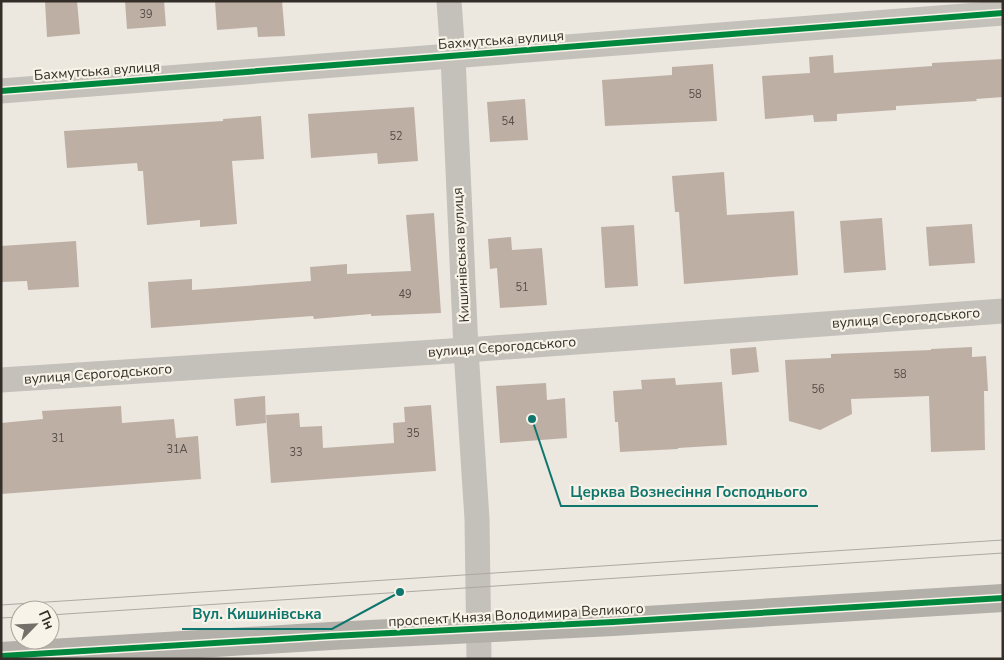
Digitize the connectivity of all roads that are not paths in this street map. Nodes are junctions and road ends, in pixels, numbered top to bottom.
1 (448, 1) edge
2 (1003, 13) edge
3 (453, 57) junction
4 (1, 91) edge
5 (1003, 312) edge
6 (466, 350) junction
7 (1, 380) edge
8 (1003, 598) edge
9 (478, 630) junction
10 (1, 656) edge
11 (479, 659) edge

1 - 3 street, Кишинівська вулиця
2 - 3 street, Бахмутська вулиця
3 - 4 street, Бахмутська вулиця
3 - 6 street, Кишинівська вулиця
5 - 6 street, вулиця Сєрогодського
6 - 7 street, вулиця Сєрогодського
6 - 9 street, Кишинівська вулиця
8 - 9 main road, проспект Князя Володимира Великого
9 - 10 main road, проспект Князя Володимира Великого
9 - 11 street, Кишинівська вулиця

